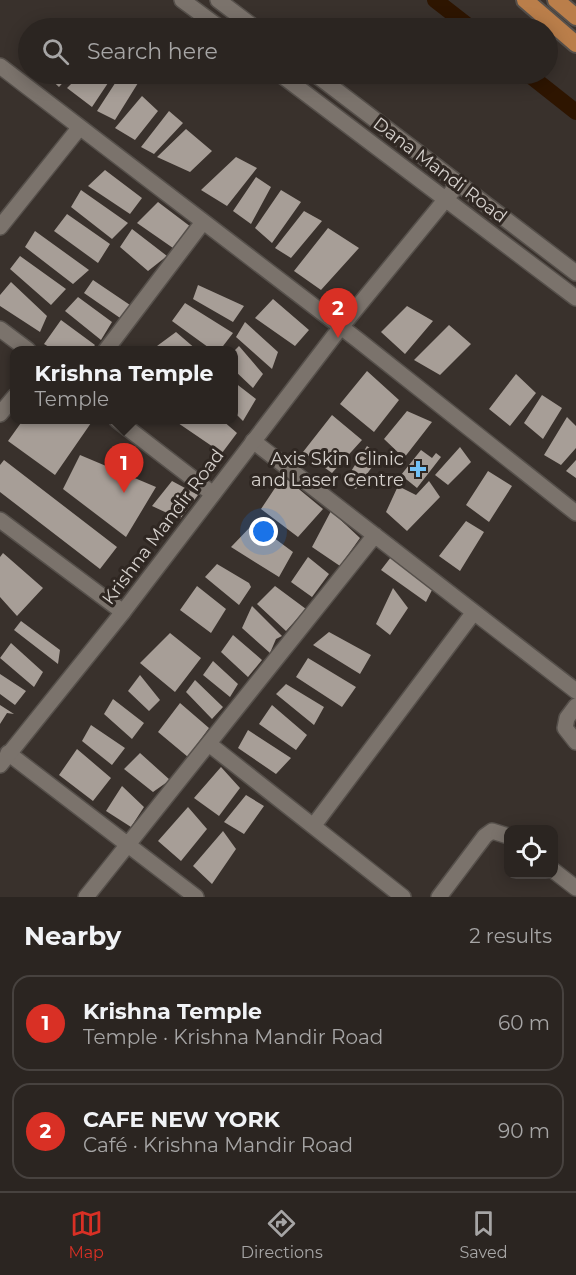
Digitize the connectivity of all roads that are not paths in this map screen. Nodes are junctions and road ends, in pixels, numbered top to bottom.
1 (182, 0) edge
2 (218, 0) edge
3 (525, 0) edge
4 (557, 0) edge
5 (576, 17) edge
6 (206, 18) edge
7 (242, 18) edge
8 (546, 18) edge
9 (558, 28) edge
10 (576, 44) edge
11 (0, 66) edge
12 (18, 80) edge
13 (24, 84) edge
14 (293, 84) edge
15 (328, 84) edge
16 (80, 127) junction
17 (459, 183) junction
18 (446, 199) junction
19 (203, 222) junction
20 (0, 227) edge
21 (576, 273) edge
22 (576, 298) edge
23 (341, 327) junction
24 (0, 329) edge
25 (22, 346) edge
26 (110, 346) edge
27 (10, 402) edge
28 (0, 414) edge
29 (122, 424) edge
30 (253, 441) junction
31 (213, 494) junction
32 (576, 513) edge
33 (0, 520) edge
34 (375, 535) junction
35 (123, 612) junction
36 (474, 612) junction
37 (576, 691) edge
38 (576, 706) edge
39 (576, 742) edge
40 (208, 744) junction
41 (4, 759) edge
42 (314, 825) junction
43 (504, 835) edge
44 (128, 845) junction
45 (558, 874) edge
46 (576, 888) edge
47 (86, 897) edge
48 (196, 897) edge
49 (403, 897) edge
50 (439, 897) edge

1 - 6 street
2 - 7 street
3 - 8 highway
4 - 5 highway
9 - 10 highway
11 - 12 street
13 - 16 street
14 - 18 street, Dana Mandi Road
15 - 17 street
16 - 19 street
16 - 20 street
17 - 18 street, Krishna Mandir Road
17 - 21 street
18 - 22 street, Dana Mandi Road
18 - 23 street, Krishna Mandir Road
19 - 23 street
19 - 26 street
23 - 30 street, Krishna Mandir Road
23 - 32 street
24 - 25 street
27 - 28 street
29 - 31 street
30 - 31 street, Krishna Mandir Road
30 - 34 street
31 - 35 street, Krishna Mandir Road
33 - 35 street
34 - 36 street
34 - 40 street
35 - 41 street, Krishna Mandir Road
36 - 37 street
36 - 42 street
38 - 39 street
40 - 42 street
40 - 44 street
41 - 44 street
42 - 49 street
43 - 50 street
44 - 47 street
44 - 48 street
45 - 46 street

